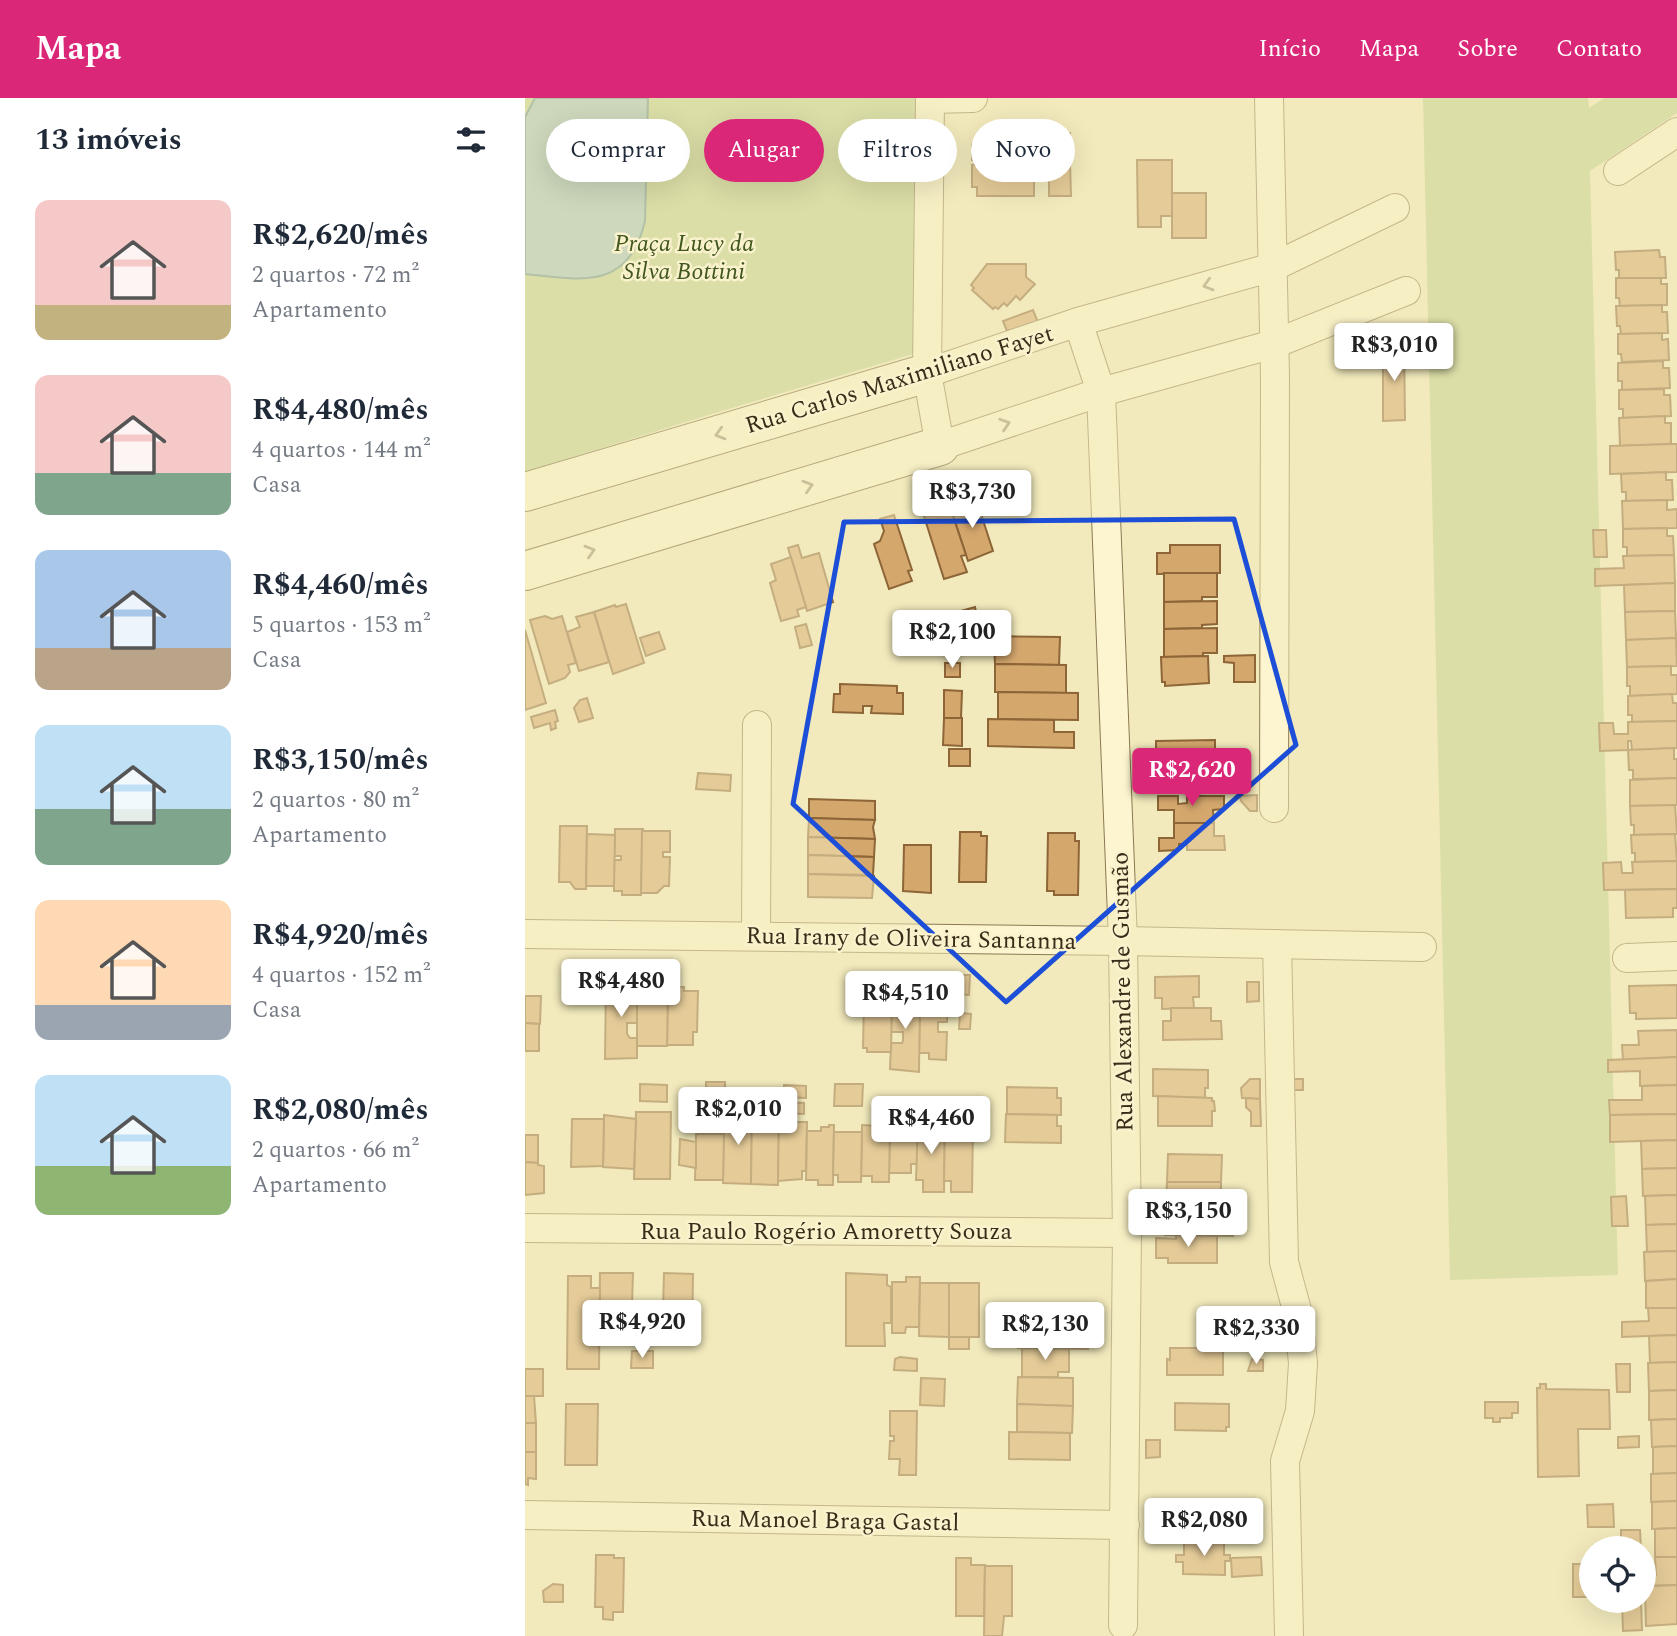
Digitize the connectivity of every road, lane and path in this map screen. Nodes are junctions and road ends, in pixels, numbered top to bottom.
1 (930, 98) edge
2 (973, 98) edge
3 (1269, 98) edge
4 (1677, 132) edge
5 (1618, 171) dead end
6 (1395, 208) dead end
7 (1273, 267) junction
8 (1406, 291) dead end
9 (1079, 322) junction
10 (1275, 344) junction
11 (927, 373) junction
12 (1101, 392) junction
13 (940, 446) junction
14 (525, 492) edge
15 (525, 571) edge
16 (757, 725) dead end
17 (1274, 808) dead end
18 (525, 934) edge
19 (756, 936) junction
20 (1123, 941) junction
21 (1277, 944) junction
22 (1422, 947) dead end
23 (1677, 956) edge
24 (1627, 958) dead end
25 (525, 1228) edge
26 (1127, 1233) junction
27 (525, 1515) edge
28 (1125, 1525) junction
29 (1123, 1625) dead end
30 (1289, 1634) dead end

1 - 2 street
1 - 11 street
3 - 7 street
4 - 5 street
6 - 7 street, Rua Carlos Maximiliano Fayet
7 -> 9 street, Rua Carlos Maximiliano Fayet
7 - 10 street
8 - 10 street
9 - 11 street, Rua Carlos Maximiliano Fayet
9 - 12 street, Rua Alexandre de Gusmão
10 - 12 street
10 - 17 street
11 - 13 street
11 -> 14 street, Rua Carlos Maximiliano Fayet
13 -> 12 street
12 - 20 street, Rua Alexandre de Gusmão
15 -> 13 street
16 - 19 street
18 - 19 street, Rua Irany de Oliveira Santanna
19 - 20 street, Rua Irany de Oliveira Santanna
20 - 21 street, Rua Irany de Oliveira Santanna
20 - 26 street, Rua Alexandre de Gusmão
21 - 22 street, Rua Irany de Oliveira Santanna
21 - 30 street
23 - 24 street
25 - 26 street, Rua Paulo Rogério Amoretty Souza
26 - 28 street, Rua Alexandre de Gusmão
27 - 28 street, Rua Manoel Braga Gastal
28 - 29 street, Rua Alexandre de Gusmão

